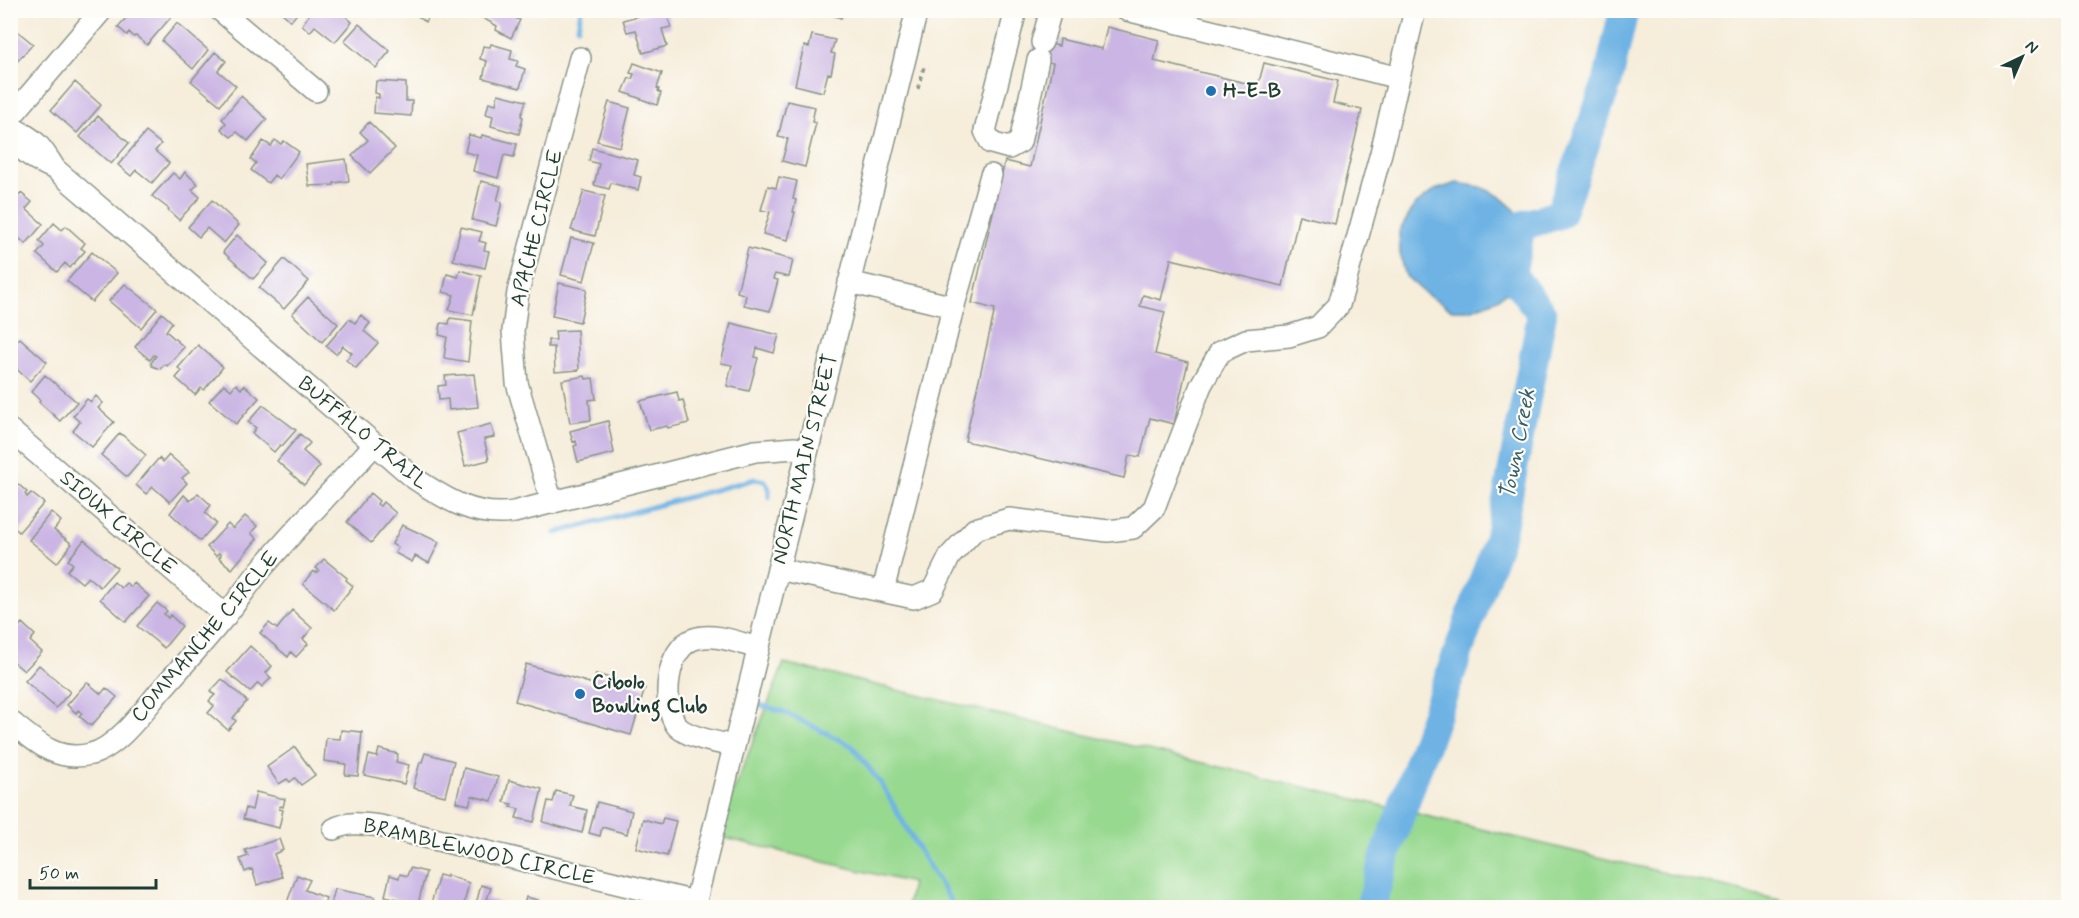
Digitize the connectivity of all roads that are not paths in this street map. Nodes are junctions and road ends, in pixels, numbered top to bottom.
1 (102, 10) edge
2 (220, 10) edge
3 (917, 10) edge
4 (1016, 10) edge
5 (1051, 10) edge
6 (1127, 10) edge
7 (1415, 10) edge
8 (580, 58) dead end
9 (1399, 78) junction
10 (316, 91) dead end
11 (10, 118) edge
12 (10, 128) edge
13 (10, 134) edge
14 (55, 169) junction
15 (991, 175) dead end
16 (849, 282) junction
17 (954, 307) junction
18 (10, 430) edge
19 (374, 445) junction
20 (807, 450) junction
21 (552, 503) junction
22 (778, 569) junction
23 (883, 591) junction
24 (226, 616) junction
25 (758, 648) junction
26 (10, 721) edge
27 (734, 746) junction
28 (334, 829) dead end
29 (694, 905) edge

1 - 11 street
2 - 10 street
3 - 16 street, NORTH MAIN STREET
4 - 5 street
6 - 9 street
7 - 9 street
8 - 21 street, APACHE CIRCLE
9 - 23 street
12 - 14 street, BUFFALO TRAIL
13 - 14 street, BUFFALO TRAIL
14 - 19 street, BUFFALO TRAIL
15 - 17 street
16 - 17 street
16 - 20 street, NORTH MAIN STREET
17 - 23 street
18 - 24 street, SIOUX CIRCLE
19 - 21 street, BUFFALO TRAIL
19 - 24 street, COMMANCHE CIRCLE
20 - 21 street, BUFFALO TRAIL
20 - 22 street, NORTH MAIN STREET
22 - 23 street
22 - 25 street, NORTH MAIN STREET
24 - 26 street, COMMANCHE CIRCLE
25 - 27 street, NORTH MAIN STREET
25 - 27 street
27 - 29 street, NORTH MAIN STREET
28 - 29 street, BRAMBLEWOOD CIRCLE

